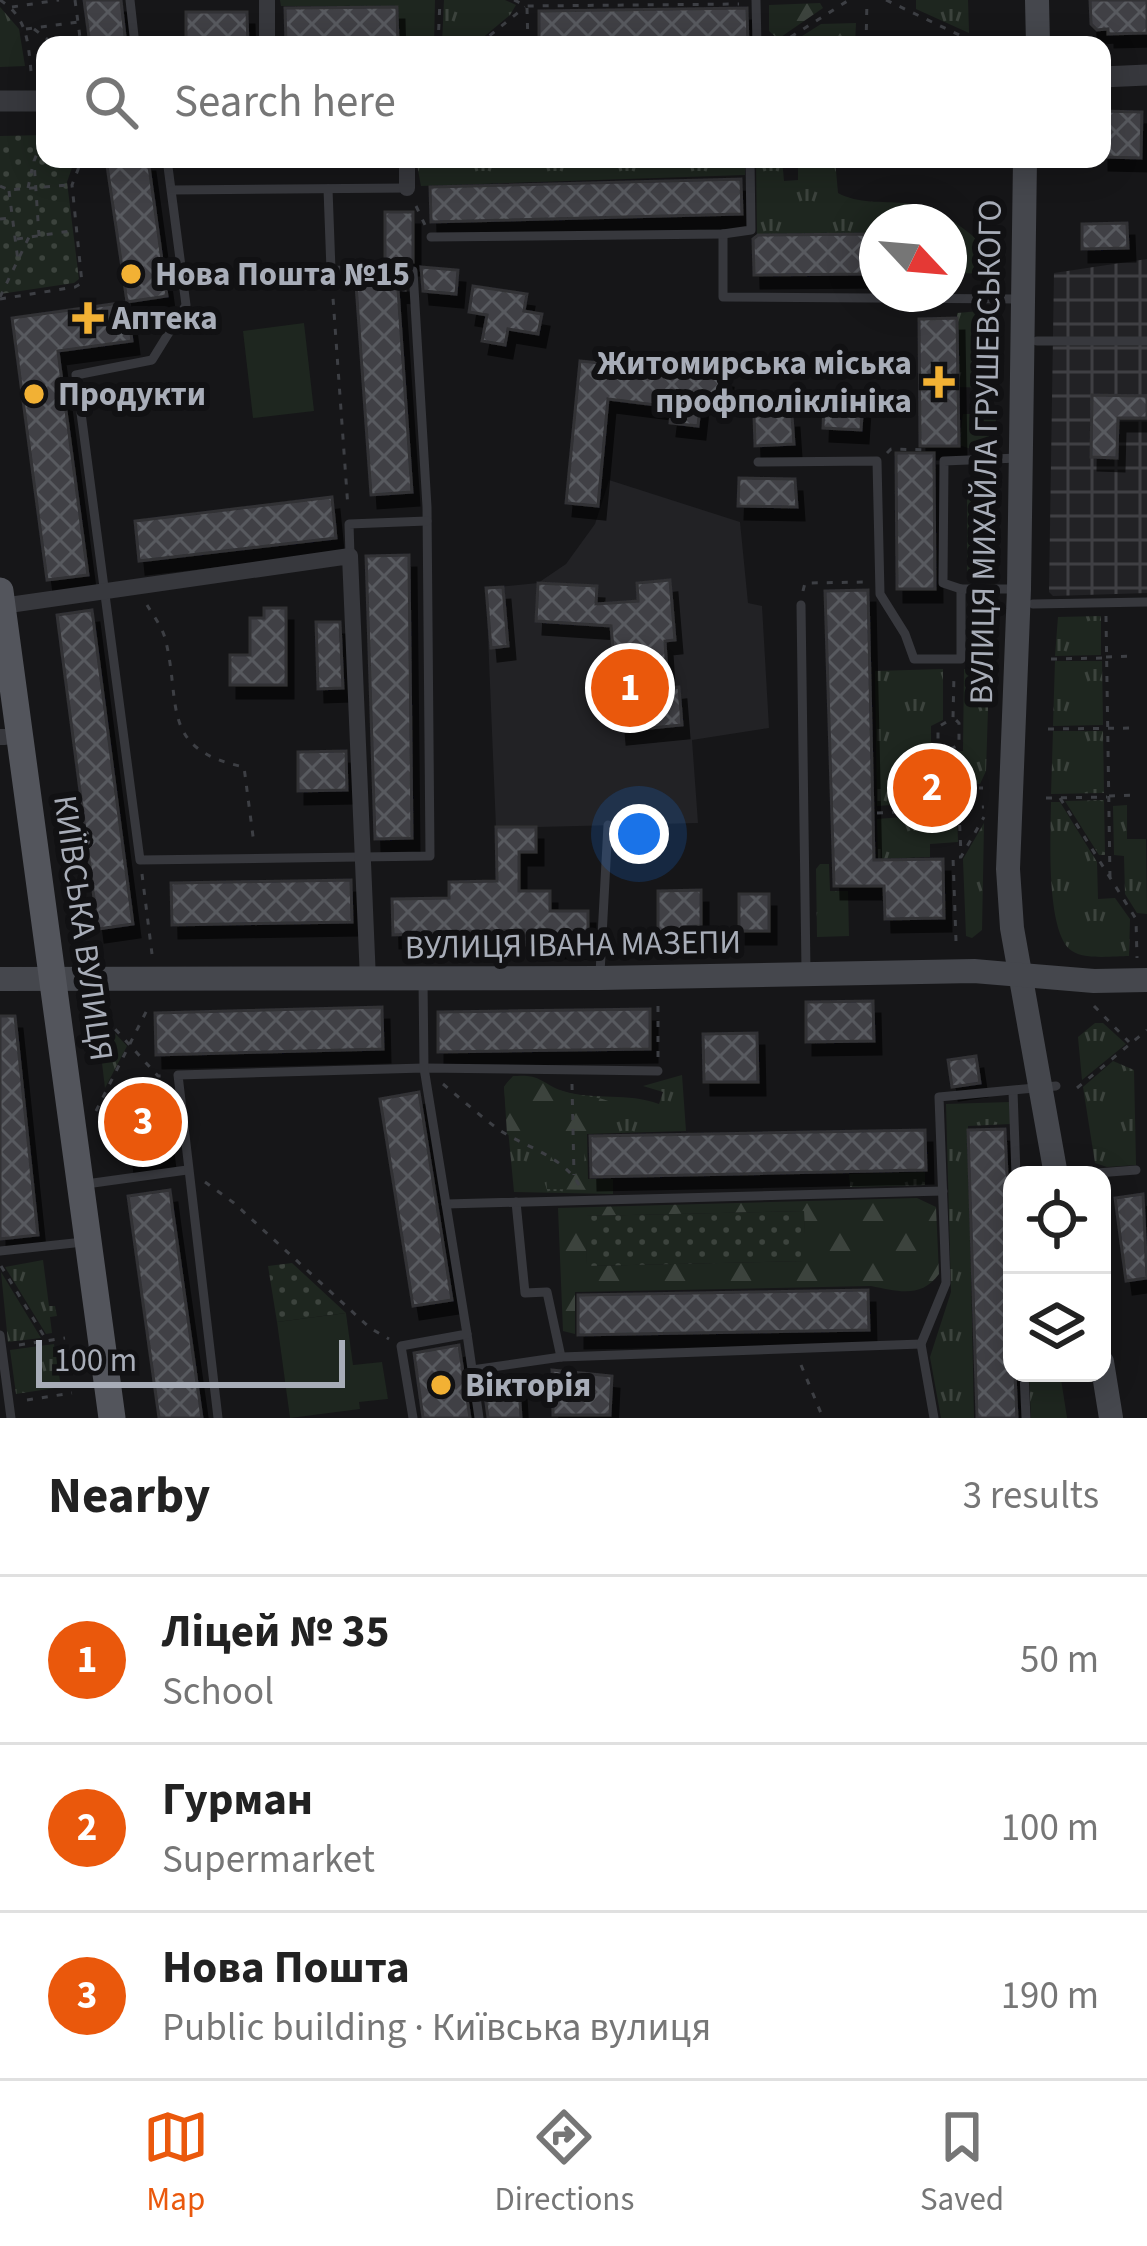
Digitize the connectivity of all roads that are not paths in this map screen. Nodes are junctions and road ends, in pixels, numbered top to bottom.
1 (130, 0) edge
2 (267, 0) edge
3 (1024, 0) edge
4 (1037, 0) edge
5 (756, 2) edge
6 (134, 36) edge
7 (267, 36) edge
8 (758, 36) edge
9 (1024, 36) edge
10 (1038, 36) edge
11 (1147, 75) edge
12 (1111, 76) edge
13 (36, 100) edge
14 (0, 101) edge
15 (168, 168) edge
16 (407, 168) edge
17 (750, 168) edge
18 (1025, 168) edge
19 (1038, 168) edge
20 (407, 188) joint
21 (328, 189) junction
22 (172, 190) junction
23 (724, 234) junction
24 (431, 237) road end
25 (1023, 299) junction
26 (1037, 341) junction
27 (1147, 341) edge
28 (1021, 458) junction
29 (758, 462) dead end
30 (427, 521) junction
31 (350, 556) junction
32 (961, 589) junction
33 (104, 592) junction
34 (1026, 597) junction
35 (1, 598) edge
36 (1147, 602) edge
37 (801, 605) road end
38 (0, 697) edge
39 (3, 737) edge
40 (608, 825) dead end
41 (364, 856) junction
42 (1142, 969) edge
43 (806, 975) junction
44 (1029, 976) junction
45 (600, 978) junction
46 (0, 980) edge
47 (47, 980) junction
48 (368, 980) junction
49 (423, 980) junction
50 (424, 1068) junction
51 (658, 1070) road end
52 (1058, 1087) junction
53 (1013, 1090) junction
54 (1016, 1166) edge
55 (1055, 1166) edge
56 (1070, 1166) edge
57 (188, 1170) junction
58 (1136, 1170) dead end
59 (1111, 1172) edge
60 (80, 1184) junction
61 (943, 1191) junction
62 (516, 1202) junction
63 (446, 1204) junction
64 (74, 1243) junction
65 (0, 1251) edge
66 (467, 1334) junction
67 (0, 1335) edge
68 (921, 1344) junction
69 (2, 1347) edge
70 (560, 1358) junction
71 (472, 1370) junction
72 (1024, 1382) edge
73 (1090, 1382) edge
74 (1106, 1382) edge
75 (11, 1418) edge
76 (98, 1418) edge
77 (112, 1418) edge
78 (218, 1418) edge
79 (413, 1418) edge
80 (479, 1418) edge
81 (934, 1418) edge
82 (1026, 1418) edge
83 (1096, 1418) edge
84 (1112, 1418) edge

1 - 6 lane
2 - 7 street
3 - 9 main road
4 - 10 main road
5 - 8 lane
11 - 12 street
13 - 14 street
15 - 22 lane
16 - 20 street
17 - 23 lane
18 - 25 main road, ВУЛИЦЯ МИХАЙЛА ГРУШЕВСЬКОГО
19 - 26 main road, ВУЛИЦЯ МИХАЙЛА ГРУШЕВСЬКОГО
20 - 21 lane
21 - 22 lane
21 - 30 lane
22 - 33 lane
23 - 24 lane
23 - 25 lane
25 - 28 main road, ВУЛИЦЯ МИХАЙЛА ГРУШЕВСЬКОГО
26 - 27 lane
26 - 34 main road, ВУЛИЦЯ МИХАЙЛА ГРУШЕВСЬКОГО
28 - 32 lane
28 - 34 main road, ВУЛИЦЯ МИХАЙЛА ГРУШЕВСЬКОГО
29 - 32 lane
30 - 31 lane
30 - 41 lane
31 - 33 street
31 - 41 street
32 - 34 lane
33 - 35 street
33 - 41 lane
34 - 36 lane
34 - 44 main road, ВУЛИЦЯ МИХАЙЛА ГРУШЕВСЬКОГО
35 - 47 main road, КИЇВСЬКА ВУЛИЦЯ
37 - 43 lane
38 - 39 main road, КИЇВСЬКА ВУЛИЦЯ
39 - 47 main road, КИЇВСЬКА ВУЛИЦЯ
40 - 45 lane
41 - 48 street
42 - 44 main road, ВУЛИЦЯ ІВАНА МАЗЕПИ
43 - 44 main road, ВУЛИЦЯ ІВАНА МАЗЕПИ
43 - 45 main road, ВУЛИЦЯ ІВАНА МАЗЕПИ
44 - 52 main road, ВУЛИЦЯ МИХАЙЛА ГРУШЕВСЬКОГО
45 - 49 main road, ВУЛИЦЯ ІВАНА МАЗЕПИ
46 - 47 main road, ВУЛИЦЯ ІВАНА МАЗЕПИ
47 - 48 main road, ВУЛИЦЯ ІВАНА МАЗЕПИ
47 - 60 main road, КИЇВСЬКА ВУЛИЦЯ
47 - 64 main road, КИЇВСЬКА ВУЛИЦЯ
48 - 49 main road, ВУЛИЦЯ ІВАНА МАЗЕПИ
49 - 50 lane
50 - 51 lane
50 - 57 lane
50 - 63 lane
52 - 53 lane
52 - 55 main road, ВУЛИЦЯ МИХАЙЛА ГРУШЕВСЬКОГО
52 - 56 main road, ВУЛИЦЯ МИХАЙЛА ГРУШЕВСЬКОГО
53 - 54 lane
53 - 61 lane
57 - 60 lane
57 - 78 lane
58 - 59 lane
60 - 77 main road, КИЇВСЬКА ВУЛИЦЯ
61 - 62 lane
61 - 68 lane
62 - 63 lane
62 - 70 lane
63 - 66 lane
64 - 65 lane
64 - 76 main road, КИЇВСЬКА ВУЛИЦЯ
66 - 71 lane
66 - 79 lane
67 - 69 lane
68 - 70 lane
68 - 81 lane
69 - 75 lane
70 - 71 lane
71 - 80 lane
72 - 82 lane
73 - 83 main road
74 - 84 main road

